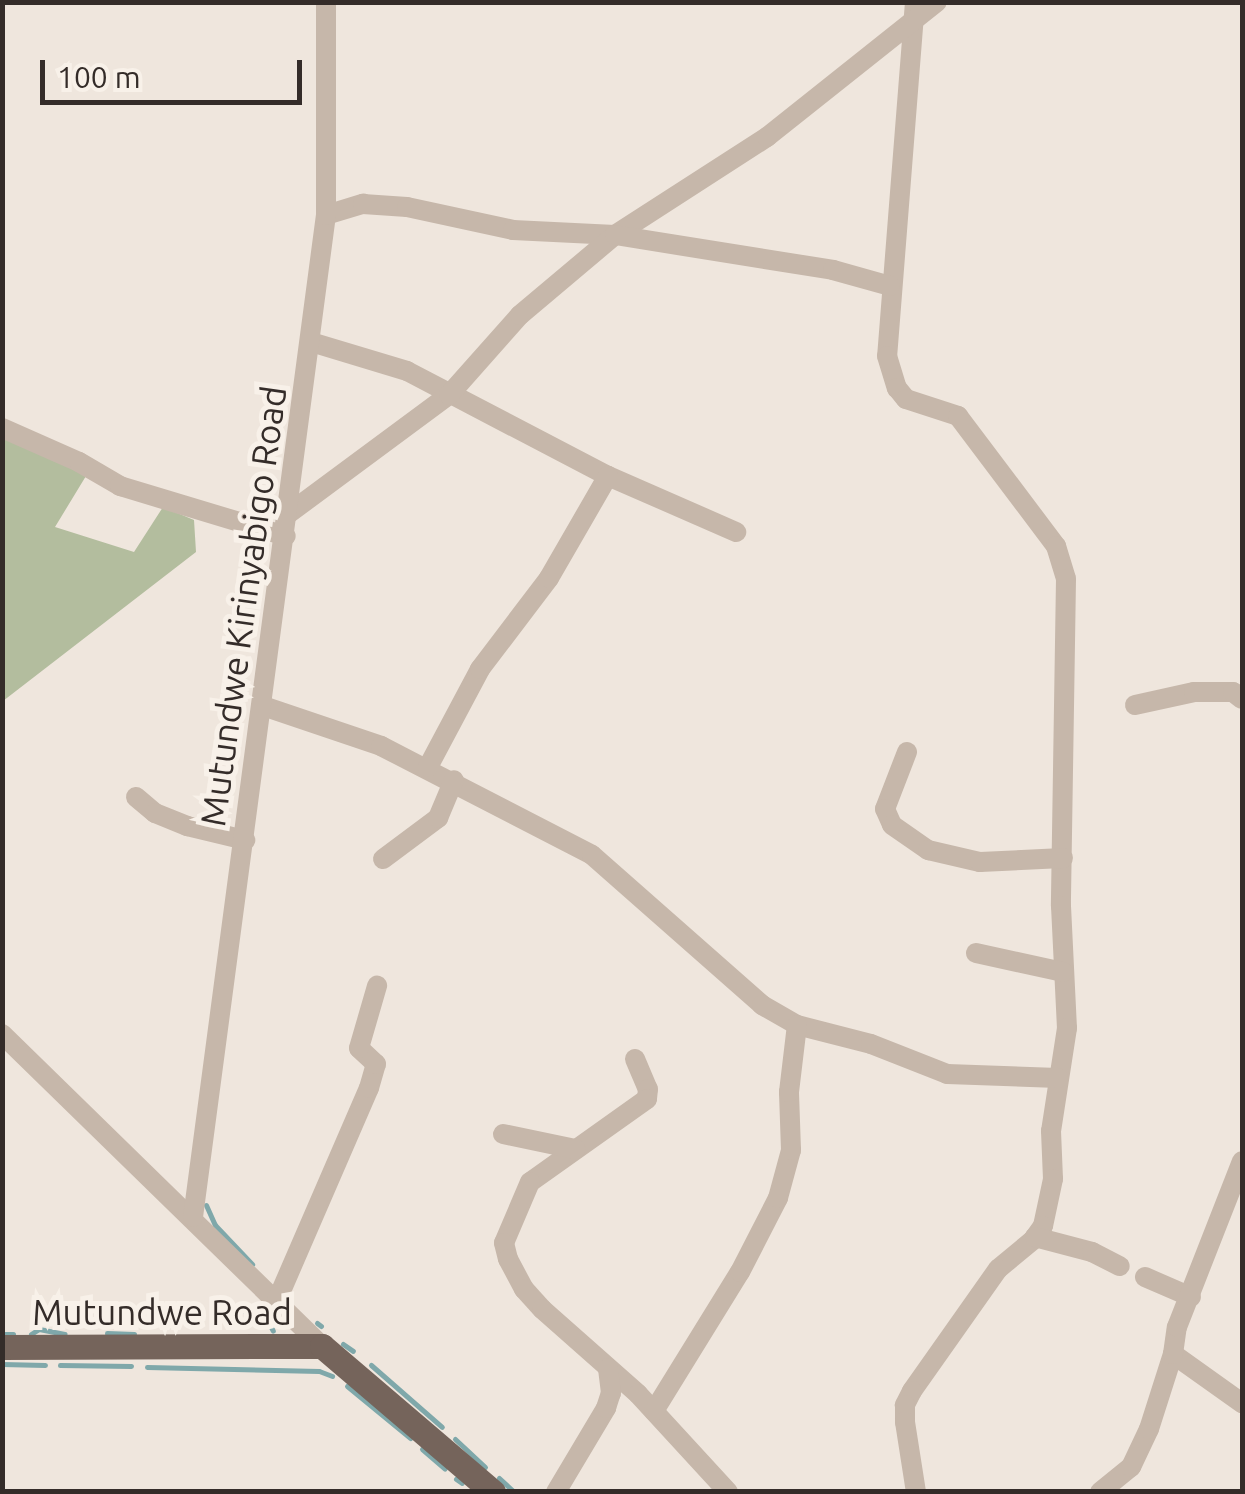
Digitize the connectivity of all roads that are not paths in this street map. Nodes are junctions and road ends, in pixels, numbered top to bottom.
1 (326, 2) edge
2 (937, 2) edge
3 (915, 10) edge
4 (326, 215) junction
5 (615, 234) junction
6 (890, 286) junction
7 (311, 342) junction
8 (449, 394) junction
9 (2, 428) edge
10 (608, 476) junction
11 (288, 514) junction
12 (736, 532) dead end
13 (286, 536) junction
14 (1242, 699) edge
15 (1134, 705) dead end
16 (264, 706) junction
17 (906, 752) dead end
18 (428, 768) junction
19 (454, 780) junction
20 (136, 796) dead end
21 (245, 840) junction
22 (1063, 858) junction
23 (382, 860) dead end
24 (976, 954) dead end
25 (1062, 972) junction
26 (377, 986) dead end
27 (797, 1025) junction
28 (2, 1034) edge
29 (635, 1059) dead end
30 (1058, 1078) junction
31 (504, 1134) dead end
32 (575, 1150) junction
33 (1242, 1161) edge
34 (193, 1216) junction
35 (1035, 1238) junction
36 (1120, 1266) dead end
37 (1145, 1277) dead end
38 (1191, 1296) junction
39 (275, 1305) junction
40 (2, 1346) edge
41 (322, 1346) junction
42 (1174, 1354) junction
43 (608, 1368) junction
44 (1242, 1403) edge
45 (654, 1411) junction
46 (493, 1492) edge
47 (556, 1492) edge
48 (728, 1492) edge
49 (916, 1492) edge
50 (1100, 1492) edge

1 - 4 street, Mutundwe Kirinyabigo Road
2 - 3 street
3 - 5 street
3 - 6 street
4 - 5 street
4 - 7 street, Mutundwe Kirinyabigo Road
5 - 6 street
5 - 8 street
6 - 22 street
7 - 8 street
7 - 11 street, Mutundwe Kirinyabigo Road
8 - 10 street
8 - 11 street
9 - 13 street
10 - 12 street
10 - 18 street
11 - 13 street, Mutundwe Kirinyabigo Road
13 - 16 street, Mutundwe Kirinyabigo Road
14 - 15 street
16 - 18 street
16 - 21 street, Mutundwe Kirinyabigo Road
17 - 22 street
18 - 19 street
19 - 23 street
19 - 27 street
20 - 21 street
21 - 34 street, Mutundwe Kirinyabigo Road
22 - 25 street
24 - 25 street
25 - 30 street
26 - 39 street
27 - 30 street
27 - 45 street
28 - 34 street
29 - 32 street
30 - 35 street
31 - 32 street
32 - 43 street
33 - 38 street
34 - 39 street
35 - 36 street
35 - 49 street
37 - 38 street
38 - 42 street
39 - 41 street
40 - 41 main road, Mutundwe Road
41 - 46 main road
42 - 44 street
42 - 50 street
43 - 45 street
43 - 47 street
45 - 48 street

